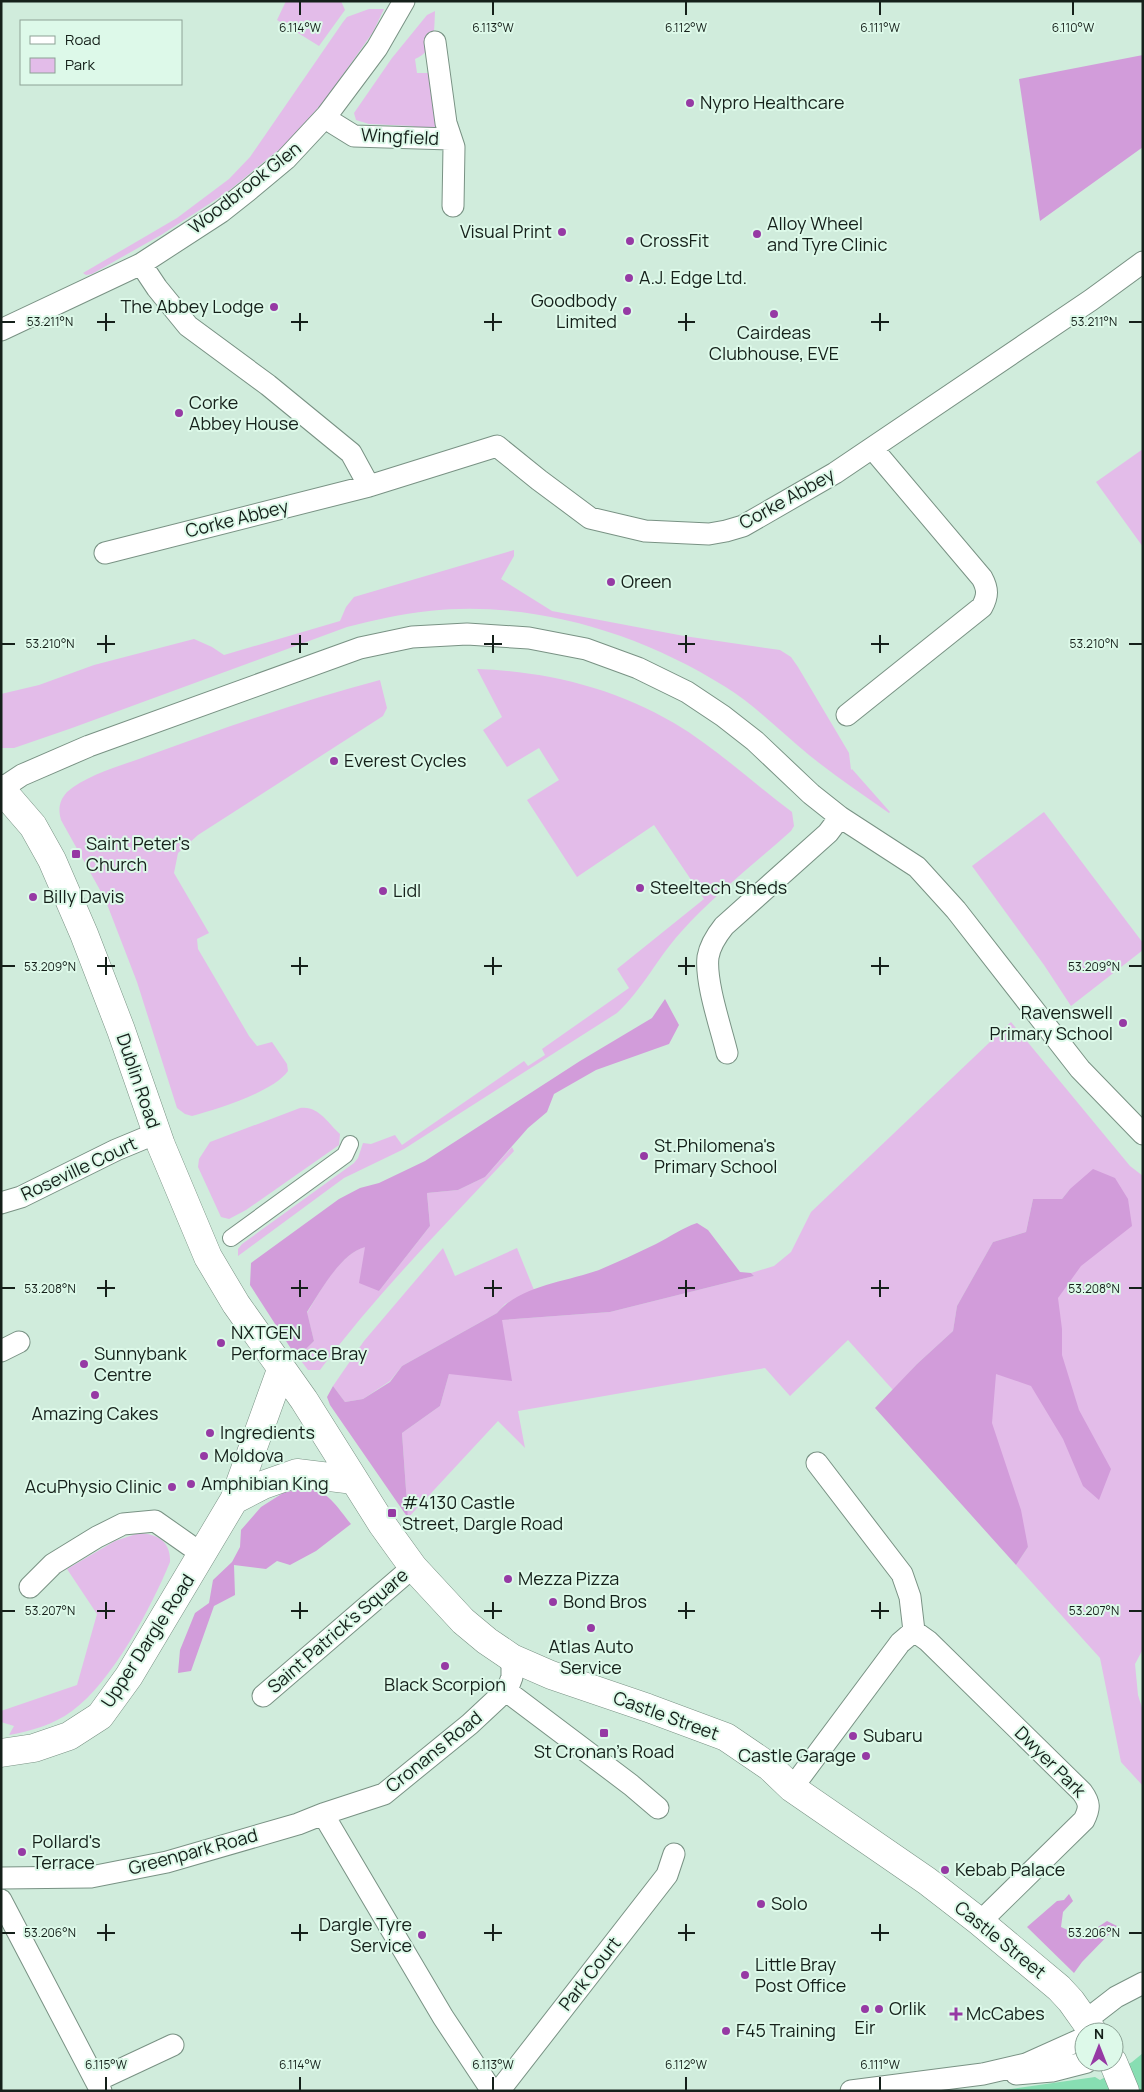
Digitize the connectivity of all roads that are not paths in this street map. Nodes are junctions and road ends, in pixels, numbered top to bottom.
1 (404, 1) edge
2 (430, 56) dead end
3 (327, 115) junction
4 (450, 139) junction
5 (453, 206) dead end
6 (1143, 262) edge
7 (141, 264) junction
8 (1, 330) edge
9 (873, 448) junction
10 (369, 486) junction
11 (105, 553) dead end
12 (847, 715) dead end
13 (1, 789) edge
14 (840, 817) junction
15 (727, 1053) dead end
16 (157, 1133) junction
17 (1143, 1134) edge
18 (350, 1144) dead end
19 (1, 1203) edge
20 (231, 1238) dead end
21 (282, 1370) junction
22 (817, 1463) dead end
23 (354, 1480) junction
24 (234, 1500) junction
25 (201, 1558) junction
26 (413, 1567) junction
27 (30, 1587) dead end
28 (914, 1630) junction
29 (512, 1658) junction
30 (505, 1690) junction
31 (263, 1696) dead end
32 (1, 1754) edge
33 (792, 1788) junction
34 (658, 1808) dead end
35 (323, 1814) junction
36 (674, 1854) dead end
37 (1, 1878) edge
38 (1, 1900) edge
39 (980, 1922) junction
40 (1143, 1983) edge
41 (1082, 2022) edge
42 (1094, 2022) edge
43 (1074, 2037) edge
44 (172, 2044) dead end
45 (1074, 2065) edge
46 (983, 2074) junction
47 (99, 2086) edge
48 (492, 2091) edge
49 (499, 2091) edge
50 (851, 2091) edge

1 - 3 street, Woodbrook Glen
2 - 4 street, Wingfield
3 - 4 street, Wingfield
3 - 7 street, Woodbrook Glen
4 - 5 street, Wingfield
6 - 9 street, Corke Abbey
7 - 8 street, Woodbrook Glen
7 - 10 street
9 - 10 street, Corke Abbey
9 - 12 street
10 - 11 street, Corke Abbey
13 - 14 street
13 - 16 main road, Dublin Road
14 - 15 street
14 - 17 street
16 - 19 street, Roseville Court
16 - 21 main road, Dublin Road
18 - 20 street
21 - 23 main road, Castle Street
21 - 24 main road, Upper Dargle Road
22 - 28 street
23 - 24 main road
23 - 26 main road, Castle Street
24 - 25 main road, Upper Dargle Road
25 - 27 street
25 - 32 main road, Upper Dargle Road
26 - 29 main road, Castle Street
26 - 31 street, Saint Patrick's Square
28 - 33 street
28 - 39 street, Dwyer Park
29 - 30 street, Cronans Road
29 - 33 main road, Castle Street
30 - 34 street
30 - 35 street, Cronans Road
33 - 39 main road, Castle Street
35 - 37 street, Greenpark Road
35 - 48 street
36 - 49 street, Park Court
38 - 47 street
39 - 41 main road, Castle Street
40 - 42 street
43 - 46 street
44 - 47 street
45 - 46 street
46 - 50 street

